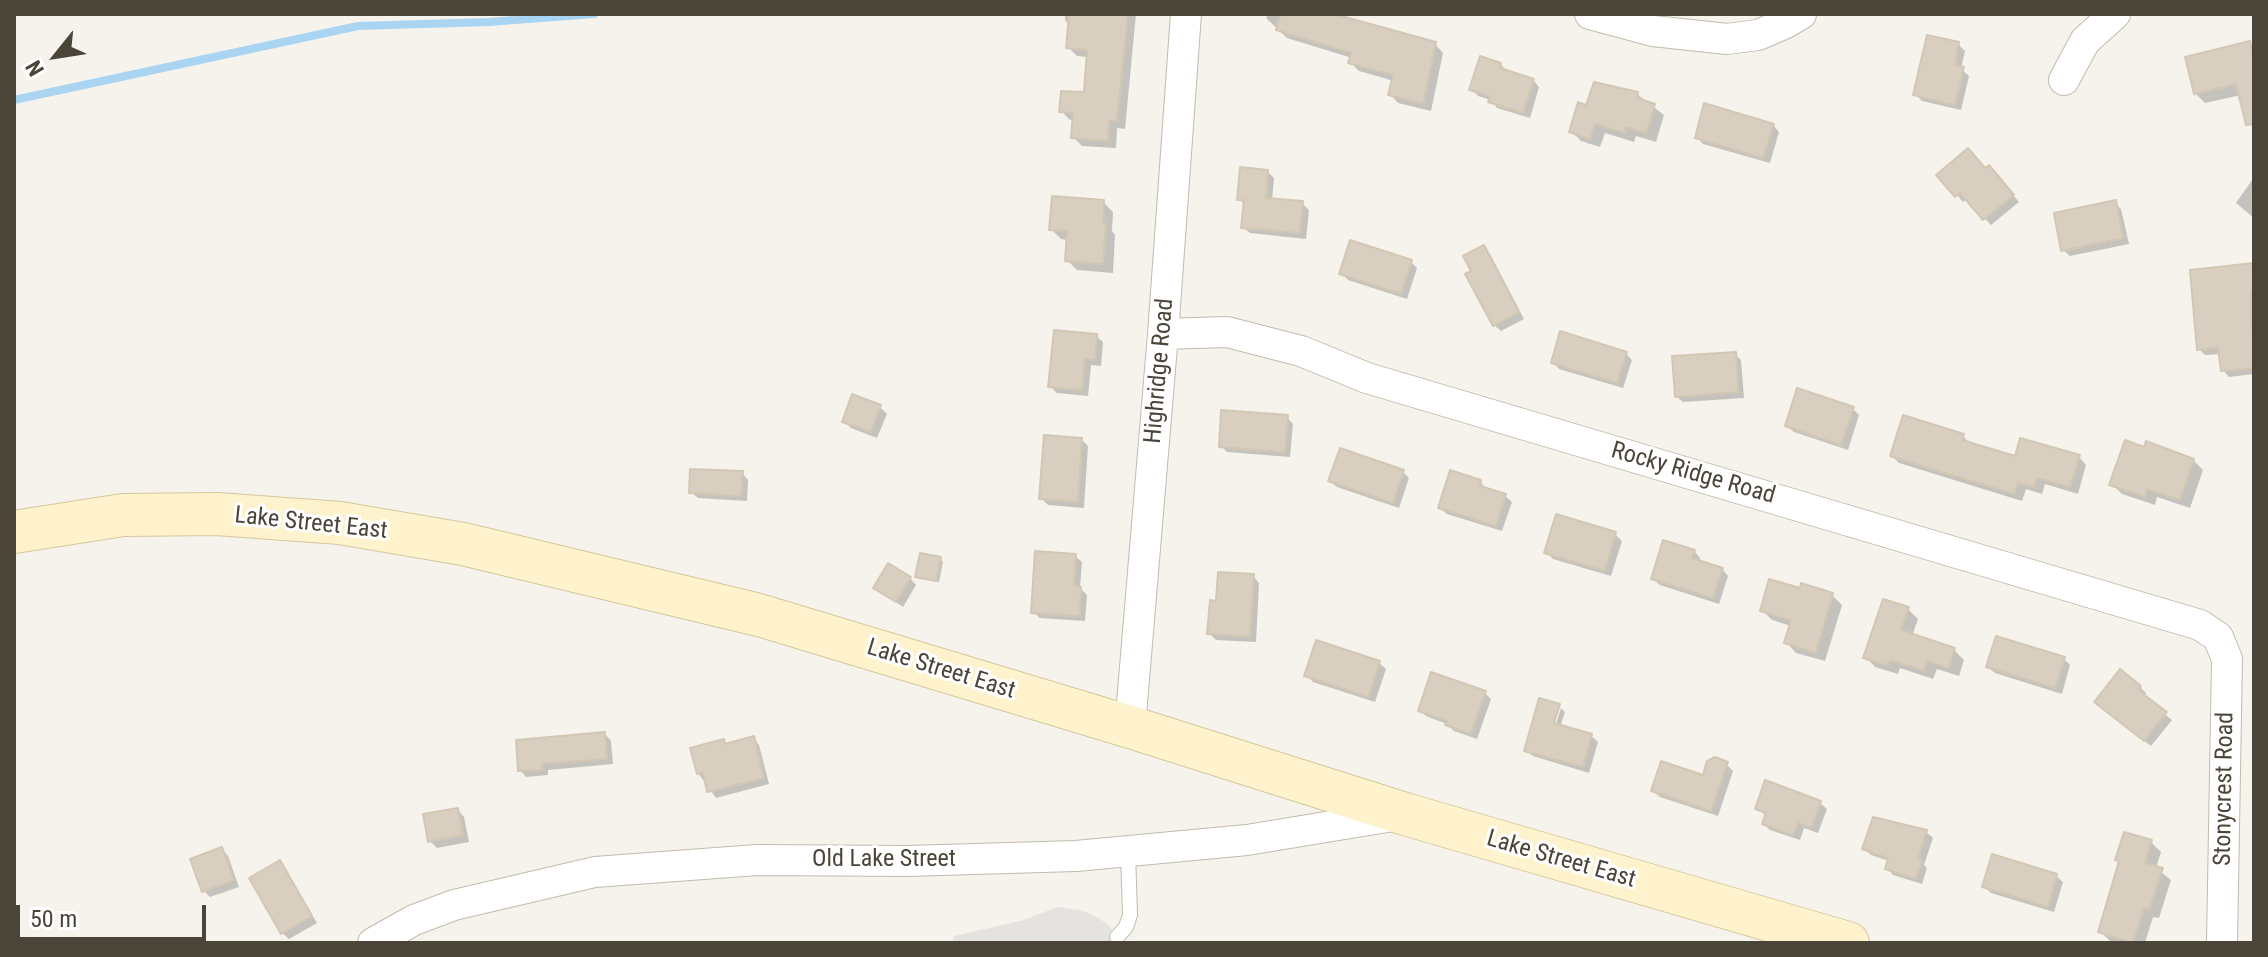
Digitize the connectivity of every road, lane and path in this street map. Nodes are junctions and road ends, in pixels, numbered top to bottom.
1 (1186, 14) edge
2 (1590, 14) edge
3 (1801, 14) edge
4 (2115, 14) edge
5 (2064, 80) dead end
6 (1163, 334) junction
7 (14, 532) edge
8 (2218, 637) joint
9 (1130, 727) junction
10 (1405, 814) junction
11 (1128, 852) junction
12 (1117, 937) dead end
13 (373, 943) edge
14 (1848, 943) edge
15 (2222, 943) edge

1 - 6 street, Highridge Road
2 - 3 street
4 - 5 street
6 - 8 street, Rocky Ridge Road
6 - 9 street, Highridge Road
7 - 9 main road, Lake Street East
8 - 15 street, Stonycrest Road
9 - 10 main road, Lake Street East
10 - 11 street, Old Lake Street
10 - 14 main road, Lake Street East
11 - 12 lane
11 - 13 street, Old Lake Street

